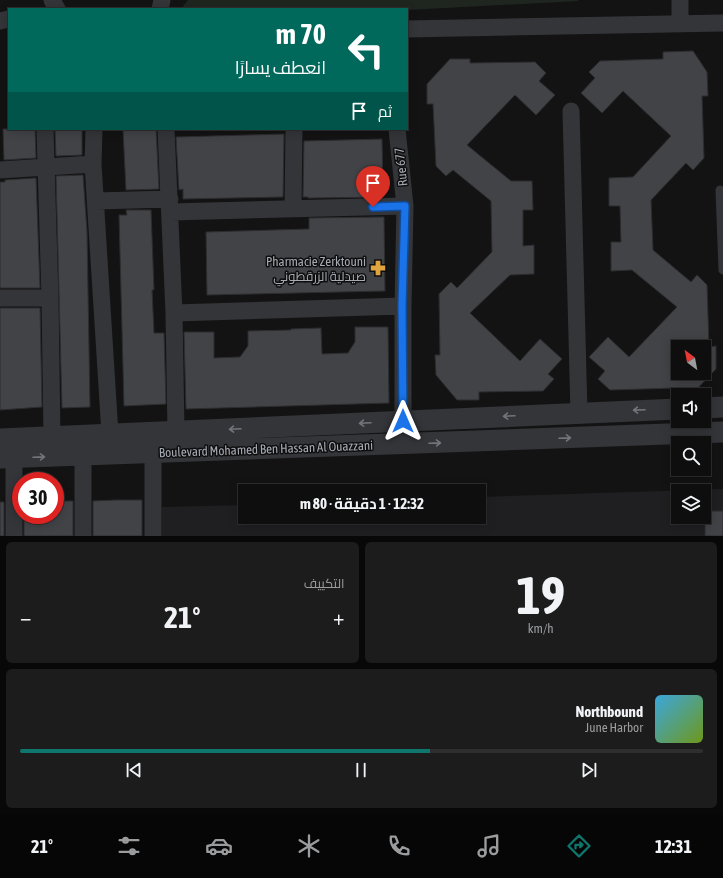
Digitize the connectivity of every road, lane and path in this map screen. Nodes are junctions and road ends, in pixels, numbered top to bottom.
1 (680, 0) edge
2 (723, 23) edge
3 (680, 24) junction
4 (408, 29) edge
5 (571, 111) dead end
6 (45, 130) edge
7 (94, 130) edge
8 (166, 130) edge
9 (294, 130) edge
10 (397, 130) edge
11 (93, 164) junction
12 (46, 167) junction
13 (0, 170) edge
14 (720, 190) dead end
15 (96, 201) junction
16 (170, 205) junction
17 (405, 206) junction
18 (293, 209) junction
19 (723, 270) edge
20 (0, 298) edge
21 (50, 298) junction
22 (402, 306) junction
23 (174, 313) junction
24 (723, 407) edge
25 (711, 408) edge
26 (671, 409) edge
27 (579, 413) junction
28 (403, 421) junction
29 (176, 431) junction
30 (723, 432) edge
31 (110, 434) junction
32 (52, 437) junction
33 (0, 439) edge
34 (152, 453) junction
35 (83, 455) junction
36 (7, 458) edge
37 (14, 536) edge
38 (83, 536) edge
39 (153, 536) edge

1 - 3 street
2 - 3 street
3 - 4 street
5 - 27 street
6 - 12 street
7 - 11 street
8 - 16 street
9 - 18 street
10 - 17 street, Rue 677
11 - 12 street
11 - 15 street
12 - 13 street
12 - 21 street
14 - 19 lane
15 - 16 street
15 - 31 street
16 - 18 street
16 - 23 street
17 - 18 street
17 - 22 street, Rue 677
20 - 21 street
21 - 32 street
22 - 23 street
22 - 28 street, Rue 677
23 - 29 street
24 - 25 street
26 -> 27 street, Boulevard Mohamed Ben Hassan Al Ouazzani
27 -> 28 street, Boulevard Mohamed Ben Hassan Al Ouazzani
28 -> 29 street, Boulevard Mohamed Ben Hassan Al Ouazzani
29 - 31 street, Boulevard Mohamed Ben Hassan Al Ouazzani
34 -> 30 street, Boulevard Mohamed Ben Hassan Al Ouazzani
31 - 32 street, Boulevard Mohamed Ben Hassan Al Ouazzani
32 - 33 street, Boulevard Mohamed Ben Hassan Al Ouazzani
34 - 35 street, Boulevard Mohamed Ben Hassan Al Ouazzani
34 - 39 street
36 -> 35 street, Boulevard Mohamed Ben Hassan Al Ouazzani
35 - 38 street
36 - 37 street

